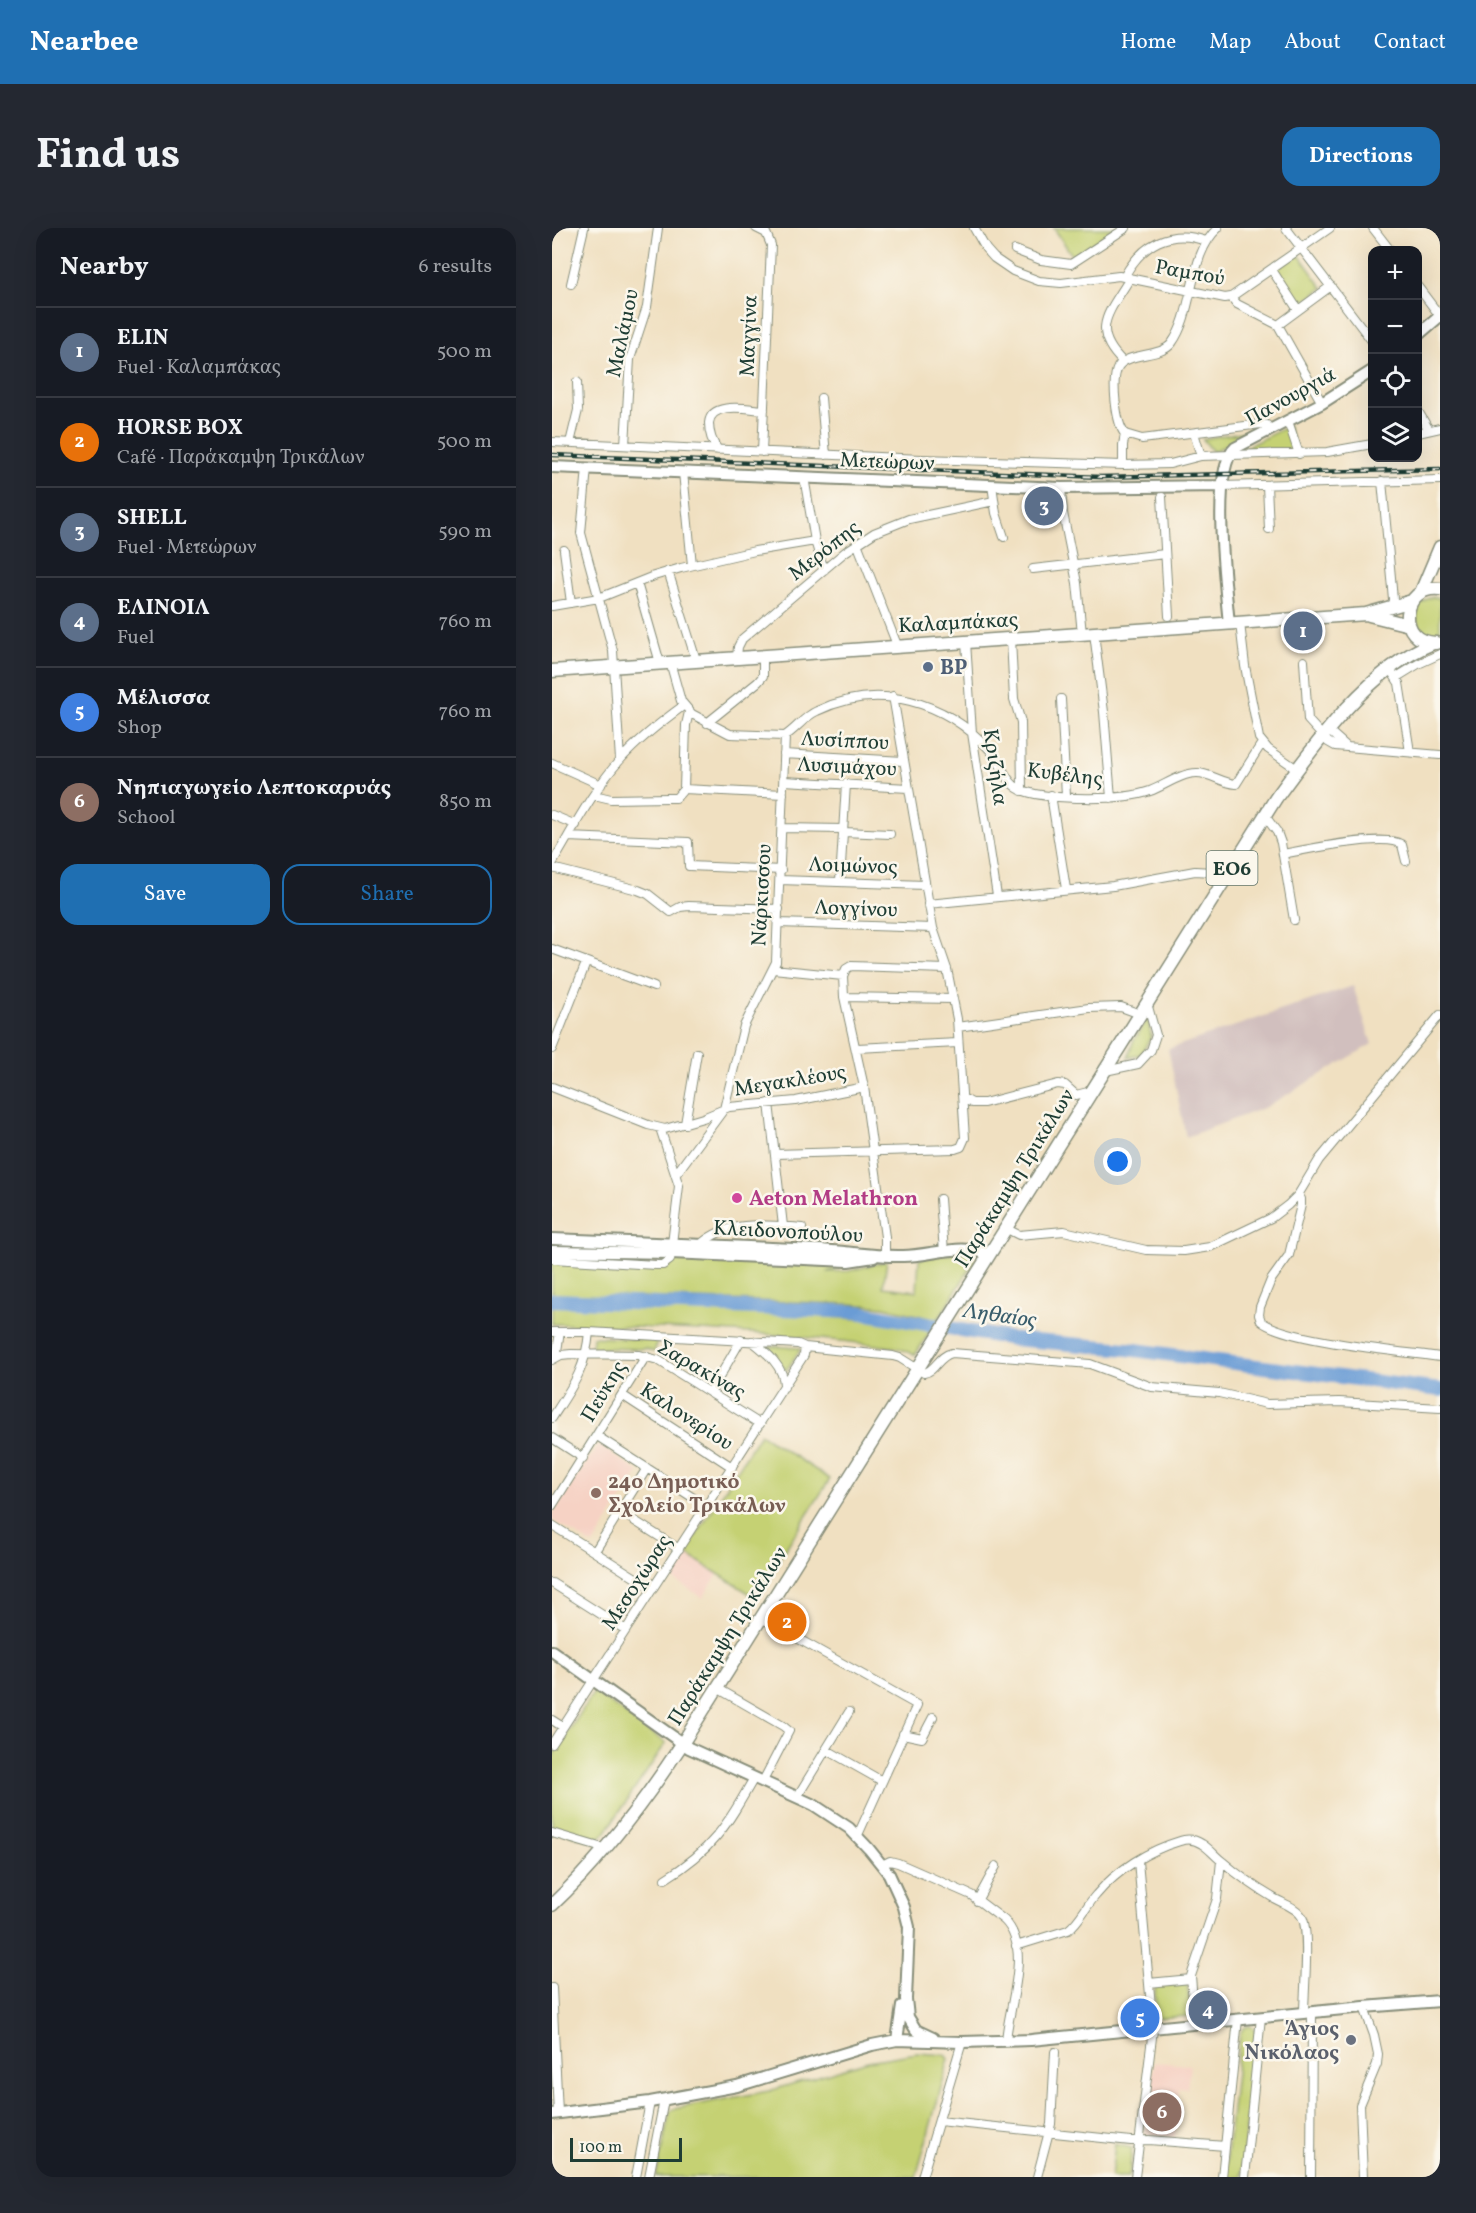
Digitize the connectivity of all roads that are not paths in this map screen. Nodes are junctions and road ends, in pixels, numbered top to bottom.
1 (584, 228) edge
2 (658, 228) edge
3 (756, 228) edge
4 (974, 228) edge
5 (1126, 228) edge
6 (1218, 228) edge
7 (1286, 228) edge
8 (1330, 228) edge
9 (1373, 228) edge
10 (1206, 241) junction
11 (1387, 246) edge
12 (1302, 249) junction
13 (1014, 250) dead end
14 (1272, 270) junction
15 (1127, 278) junction
16 (571, 284) dead end
17 (1331, 286) junction
18 (1191, 291) junction
19 (1422, 291) edge
20 (1232, 297) junction
21 (1298, 310) junction
22 (1440, 316) edge
23 (1278, 325) junction
24 (1422, 332) edge
25 (1368, 336) edge
26 (1123, 362) junction
27 (1368, 374) edge
28 (578, 382) dead end
29 (821, 398) dead end
30 (1322, 403) junction
31 (764, 410) junction
32 (1422, 418) edge
33 (1288, 420) junction
34 (1440, 428) edge
35 (1269, 430) junction
36 (1429, 430) junction
37 (1422, 432) edge
38 (1194, 433) junction
39 (1125, 434) junction
40 (552, 442) edge
41 (570, 443) junction
42 (1368, 445) edge
43 (625, 446) junction
44 (718, 450) junction
45 (762, 452) junction
46 (1299, 454) junction
47 (826, 455) junction
48 (1201, 456) junction
49 (1228, 456) junction
50 (1123, 465) junction
51 (552, 467) edge
52 (586, 468) junction
53 (683, 472) junction
54 (804, 477) junction
55 (1440, 480) edge
56 (1382, 481) junction
57 (992, 484) junction
58 (1267, 484) junction
59 (1221, 486) junction
60 (1061, 488) junction
61 (1162, 496) dead end
62 (994, 501) junction
63 (1269, 529) dead end
64 (1004, 537) dead end
65 (815, 541) junction
66 (857, 543) junction
67 (1440, 547) edge
68 (564, 550) dead end
69 (1165, 554) junction
70 (692, 565) junction
71 (1074, 565) junction
72 (1033, 569) dead end
73 (824, 570) junction
74 (668, 571) junction
75 (637, 583) junction
76 (1440, 590) edge
77 (1421, 592) junction
78 (599, 598) junction
79 (1412, 601) junction
80 (571, 603) junction
81 (552, 606) edge
82 (1392, 607) junction
83 (1366, 614) junction
84 (1169, 616) dead end
85 (1234, 624) junction
86 (1410, 628) junction
87 (1088, 634) junction
88 (1011, 639) junction
89 (966, 642) junction
90 (897, 645) junction
91 (1438, 647) edge
92 (764, 656) junction
93 (737, 657) junction
94 (696, 660) junction
95 (1304, 661) dead end
96 (665, 663) junction
97 (615, 666) junction
98 (1396, 669) junction
99 (552, 671) edge
100 (893, 696) junction
101 (1061, 699) dead end
102 (686, 709) junction
103 (706, 723) junction
104 (972, 733) junction
105 (1325, 733) junction
106 (785, 736) junction
107 (1262, 743) junction
108 (1410, 752) junction
109 (784, 754) junction
110 (1440, 755) edge
111 (620, 760) junction
112 (903, 761) junction
113 (552, 763) edge
114 (1296, 769) junction
115 (784, 781) junction
116 (846, 784) junction
117 (601, 785) junction
118 (908, 788) junction
119 (684, 789) junction
120 (1023, 791) junction
121 (783, 794) junction
122 (594, 795) junction
123 (1052, 795) junction
124 (1066, 796) junction
125 (1111, 798) junction
126 (552, 815) edge
127 (1265, 816) junction
128 (576, 825) junction
129 (782, 828) junction
130 (843, 830) junction
131 (890, 834) dead end
132 (568, 837) junction
133 (1283, 854) junction
134 (1406, 861) dead end
135 (552, 866) edge
136 (781, 870) junction
137 (1229, 873) junction
138 (780, 880) junction
139 (840, 881) junction
140 (925, 885) junction
141 (1066, 889) junction
142 (997, 896) junction
143 (928, 904) junction
144 (779, 909) junction
145 (1294, 920) dead end
146 (778, 923) junction
147 (933, 928) junction
148 (552, 949) edge
149 (585, 963) junction
150 (773, 969) junction
151 (947, 969) junction
152 (843, 976) junction
153 (654, 987) dead end
154 (844, 997) junction
155 (954, 999) junction
156 (1144, 1008) junction
157 (1440, 1015) edge
158 (958, 1027) junction
159 (958, 1043) junction
160 (857, 1048) junction
161 (552, 1049) edge
162 (698, 1053) dead end
163 (1105, 1071) junction
164 (552, 1087) edge
165 (864, 1087) junction
166 (1092, 1091) junction
167 (963, 1098) junction
168 (768, 1103) junction
169 (724, 1109) junction
170 (685, 1124) junction
171 (660, 1128) junction
172 (874, 1150) junction
173 (775, 1154) junction
174 (676, 1174) junction
175 (1298, 1196) junction
176 (940, 1199) dead end
177 (783, 1226) junction
178 (802, 1228) dead end
179 (1005, 1228) junction
180 (552, 1239) edge
181 (672, 1248) junction
182 (699, 1250) junction
183 (552, 1251) edge
184 (944, 1252) junction
185 (989, 1255) junction
186 (881, 1256) junction
187 (552, 1258) edge
188 (556, 1332) edge
189 (589, 1332) junction
190 (741, 1340) junction
191 (752, 1341) junction
192 (806, 1347) junction
193 (587, 1354) junction
194 (646, 1356) junction
195 (1440, 1357) edge
196 (554, 1359) edge
197 (920, 1365) junction
198 (784, 1387) junction
199 (710, 1393) junction
200 (622, 1395) junction
201 (1440, 1408) edge
202 (552, 1418) edge
203 (760, 1424) junction
204 (597, 1436) junction
205 (552, 1438) edge
206 (583, 1458) junction
207 (732, 1467) junction
208 (647, 1468) junction
209 (552, 1506) edge
210 (706, 1506) junction
211 (619, 1511) junction
212 (552, 1525) edge
213 (679, 1549) junction
214 (595, 1551) junction
215 (552, 1583) edge
216 (653, 1589) junction
217 (761, 1617) junction
218 (626, 1630) junction
219 (552, 1651) edge
220 (593, 1681) junction
221 (717, 1688) junction
222 (849, 1712) dead end
223 (933, 1716) dead end
224 (552, 1720) edge
225 (563, 1727) junction
226 (903, 1734) junction
227 (552, 1744) edge
228 (682, 1744) junction
229 (827, 1750) junction
230 (759, 1780) junction
231 (882, 1782) junction
232 (797, 1797) junction
233 (552, 1833) edge
234 (857, 1837) junction
235 (606, 1850) junction
236 (1138, 1861) junction
237 (1221, 1862) junction
238 (882, 1865) junction
239 (996, 1866) dead end
240 (665, 1879) dead end
241 (977, 1900) junction
242 (552, 1905) edge
243 (1016, 1946) junction
244 (908, 1973) junction
245 (1191, 1979) junction
246 (1149, 1983) junction
247 (552, 1988) edge
248 (1440, 2001) edge
249 (1364, 2007) junction
250 (1308, 2012) junction
251 (1261, 2017) junction
252 (1238, 2019) junction
253 (1195, 2024) junction
254 (1152, 2029) junction
255 (897, 2040) junction
256 (948, 2041) junction
257 (1006, 2041) junction
258 (962, 2042) junction
259 (1055, 2052) dead end
260 (664, 2100) junction
261 (650, 2102) junction
262 (555, 2114) edge
263 (939, 2121) junction
264 (1049, 2132) junction
265 (1139, 2140) junction
266 (1226, 2146) junction
267 (636, 2177) edge
268 (649, 2177) edge
269 (922, 2177) edge
270 (1037, 2177) edge
271 (1135, 2177) edge
272 (1222, 2177) edge
273 (1245, 2177) edge
274 (1311, 2177) edge
275 (1363, 2177) edge

1 - 16 street
2 - 43 street, Μαλάμου
3 - 31 street, Μαγγίνα
4 - 15 street, Ραμπού
5 - 13 street
6 - 10 street
7 - 12 street
8 - 12 street, Ραμπού
9 - 11 street
10 - 15 street
10 - 18 street
12 - 14 street, Ραμπού
12 - 17 street
14 - 20 street, Ραμπού
14 - 21 street
15 - 18 street, Ραμπού
15 - 26 street
17 - 21 street
17 - 25 street
18 - 20 street, Ραμπού
18 - 26 street
19 - 22 street
20 - 23 street
21 - 23 street
22 - 24 street
23 - 30 street
26 - 39 street
27 - 30 street, Πανουργιά
28 - 41 street
29 - 47 street
30 - 33 street, Πανουργιά
31 - 44 street
31 - 45 street, Μαγγίνα
32 - 36 street
33 - 35 street, Πανουργιά
33 - 46 street
34 - 36 street
35 - 38 street
35 - 49 street, Πανουργιά
36 - 37 street
38 - 39 street
38 - 48 street
39 - 50 street
40 - 41 street
41 - 43 street
42 - 46 street
43 - 44 street
44 - 45 street
45 - 47 street
46 - 49 street
47 - 50 street
48 - 49 street
48 - 50 street
49 - 59 street
51 - 52 street, Μετεώρων
52 - 53 street, Μετεώρων
52 - 78 street
53 - 54 street, Μετεώρων
53 - 70 street
54 - 57 street, Μετεώρων
54 - 65 street
55 - 56 street
56 - 58 street
56 - 82 street
57 - 60 street, Μετεώρων
57 - 62 street
58 - 59 street
58 - 63 street
59 - 60 street, Μετεώρων
59 - 85 street
60 - 71 street
61 - 69 street
62 - 64 street
62 - 66 street, Μερόπης
65 - 70 street
65 - 73 street
66 - 73 street, Μερόπης
66 - 90 street
67 - 77 main road
68 - 80 street
69 - 71 street
69 - 84 street
70 - 74 street
71 - 72 street
71 - 87 street
73 - 93 street, Μερόπης
74 - 75 street
74 - 94 street
75 - 78 street
75 - 96 street
76 - 77 main road
77 - 79 main road
78 - 80 street
78 - 97 street
79 - 82 main road, Καλαμπάκας
79 - 86 main road, ΕΟ6
80 - 81 street
82 - 83 main road, Καλαμπάκας
83 - 85 main road, Καλαμπάκας
83 - 86 main road, Καλαμπάκας
85 - 87 main road, Καλαμπάκας
85 - 107 street
86 - 91 main road, ΕΟ6
86 - 98 main road, Παράκαμψη Τρικάλων / ΕΟ6
87 - 88 main road, Καλαμπάκας
87 - 125 street
88 - 89 main road, Καλαμπάκας
88 - 120 street
89 - 90 main road, Καλαμπάκας
89 - 104 street, Κριζήλα
90 - 92 main road, Καλαμπάκας
91 - 98 main road, Παράκαμψη Τρικάλων / ΕΟ6
92 - 93 main road, Καλαμπάκας
92 - 103 street
93 - 94 main road, Καλαμπάκας
94 - 96 main road, Καλαμπάκας
95 - 105 street
96 - 97 main road, Καλαμπάκας
96 - 102 street
97 - 99 main road, Καλαμπάκας
97 - 111 street
98 - 105 main road, Παράκαμψη Τρικάλων / ΕΟ6
98 - 108 street
100 - 104 street, Κυβέλης
100 - 106 street, Κυβέλης
100 - 112 street
101 - 124 street
102 - 103 street
102 - 111 street
102 - 119 street
103 - 106 street
104 - 120 street, Κυβέλης
104 - 142 street, Κριζήλα
105 - 108 street
105 - 114 main road, Παράκαμψη Τρικάλων / ΕΟ6
106 - 109 street, Νάρκισσου
107 - 114 street
107 - 125 street, Κυβέλης
108 - 110 street
109 - 112 street, Λυσίππου
109 - 115 street, Νάρκισσου
111 - 117 street
112 - 118 street
113 - 117 street
114 - 127 main road, Παράκαμψη Τρικάλων / ΕΟ6
115 - 116 street, Λυσιμάχου
115 - 121 street, Νάρκισσου
116 - 118 street, Λυσιμάχου
116 - 130 street
117 - 122 street
118 - 140 street
119 - 121 street
119 - 122 street
120 - 123 street, Κυβέλης
121 - 129 street, Νάρκισσου
122 - 128 street
123 - 124 street, Κυβέλης
123 - 141 street
124 - 125 street, Κυβέλης
126 - 128 street
127 - 133 street
127 - 137 main road, Παράκαμψη Τρικάλων / ΕΟ6
128 - 132 street
129 - 130 street
129 - 136 street, Νάρκισσου
130 - 131 street
130 - 139 street
132 - 135 street
132 - 136 street
133 - 134 street
133 - 145 street
135 - 144 street
136 - 138 street, Νάρκισσου
137 - 141 street
137 - 156 main road, Παράκαμψη Τρικάλων / ΕΟ6
138 - 139 street, Λοιμώνος
138 - 144 street, Νάρκισσου
139 - 140 street, Λοιμώνος
140 - 143 street
141 - 142 street
142 - 143 street
143 - 147 street
144 - 146 street, Νάρκισσου
146 - 147 street, Λογγίνου
146 - 150 street, Νάρκισσου
147 - 151 street
148 - 149 street
149 - 153 street
149 - 161 street
150 - 152 street
150 - 169 street, Νάρκισσου
151 - 152 street
151 - 155 street
152 - 154 street
154 - 155 street
154 - 160 street
155 - 158 street
156 - 158 street
156 - 163 main road, Παράκαμψη Τρικάλων / ΕΟ6
156 - 163 street
157 - 175 street
158 - 159 street
159 - 160 street
159 - 167 street
160 - 165 street
162 - 170 street
163 - 166 main road, Παράκαμψη Τρικάλων / ΕΟ6
164 - 171 street, Μεγακλέους
165 - 168 street, Μεγακλέους
165 - 172 street
166 - 167 street
166 - 179 main road, Παράκαμψη Τρικάλων / ΕΟ6
167 - 172 street
168 - 169 street, Μεγακλέους
168 - 173 street
169 - 170 street, Μεγακλέους
169 - 174 street, Νάρκισσου
170 - 171 street, Μεγακλέους
171 - 174 street
172 - 173 street
172 - 186 street
173 - 177 street
174 - 181 street
175 - 179 street
175 - 195 street
176 - 184 street
177 - 178 street
177 - 182 street
179 - 185 main road, Παράκαμψη Τρικάλων / ΕΟ6
180 - 181 street, Κλειδονοπούλου
181 - 182 street, Κλειδονοπούλου
181 - 183 street, Κλειδονοπούλου
181 - 187 street
182 - 186 street, Κλειδονοπούλου
184 - 185 street, Κλειδονοπούλου
184 - 186 street, Κλειδονοπούλου
185 - 197 main road, Παράκαμψη Τρικάλων / ΕΟ6
188 - 189 street
188 - 196 street
189 - 190 street
189 - 193 street
190 - 191 street
190 - 199 street
191 - 192 street
191 - 198 street
192 - 197 street
192 - 198 street, Μεσοχώρας
193 - 194 street, Σαρακίνας
193 - 196 street, Σαρακίνας
193 - 202 street
194 - 199 street, Σαρακίνας
194 - 200 street, Πεύκης
197 - 201 street
197 - 217 main road, Παράκαμψη Τρικάλων / ΕΟ6
198 - 203 street, Μεσοχώρας
199 - 203 street, Σαρακίνας
200 - 204 street, Πεύκης
200 - 207 street, Καλονερίου
203 - 207 street, Μεσοχώρας
204 - 206 street, Πεύκης
204 - 208 street
205 - 206 street
206 - 209 street, Πεύκης
207 - 210 street, Μεσοχώρας
208 - 210 street
208 - 211 street
210 - 213 street, Μεσοχώρας
211 - 213 street
211 - 214 street
212 - 214 street
213 - 216 street, Μεσοχώρας
214 - 216 street
215 - 218 street
216 - 218 street, Μεσοχώρας
217 - 221 main road, Παράκαμψη Τρικάλων / ΕΟ6
217 - 226 street
218 - 220 street, Μεσοχώρας
219 - 220 street
220 - 225 street, Μεσοχώρας
220 - 228 street
221 - 228 main road, Παράκαμψη Τρικάλων / ΕΟ6
221 - 230 street
222 - 229 street
223 - 226 street
224 - 225 street
225 - 227 street, Μεσοχώρας
226 - 231 street
228 - 230 street
228 - 235 main road, Παράκαμψη Τρικάλων / ΕΟ6
229 - 231 street
229 - 232 street
230 - 232 street
230 - 240 street
231 - 234 street
232 - 234 street
233 - 235 street
234 - 238 street
235 - 242 main road, Παράκαμψη Τρικάλων / ΕΟ6
236 - 237 street
236 - 243 street
236 - 246 street
237 - 245 street
237 - 250 street
238 - 241 street
238 - 244 street
239 - 241 street
241 - 243 street
243 - 257 street
244 - 255 street
244 - 256 street
245 - 246 street
245 - 253 street
246 - 254 street
247 - 262 street
248 - 249 street
249 - 250 street
249 - 275 street
250 - 251 street
250 - 274 street
251 - 252 street
251 - 273 street
252 - 253 street
252 - 266 street
253 - 254 street
254 - 257 street
254 - 265 street
255 - 256 street
255 - 260 street
256 - 258 street
257 - 258 street
258 - 263 street
259 - 264 street
260 - 261 street
260 - 268 street
261 - 262 street
261 - 267 street
263 - 264 street
263 - 269 street
264 - 265 street
264 - 270 street
265 - 266 street
265 - 271 street
266 - 272 street

